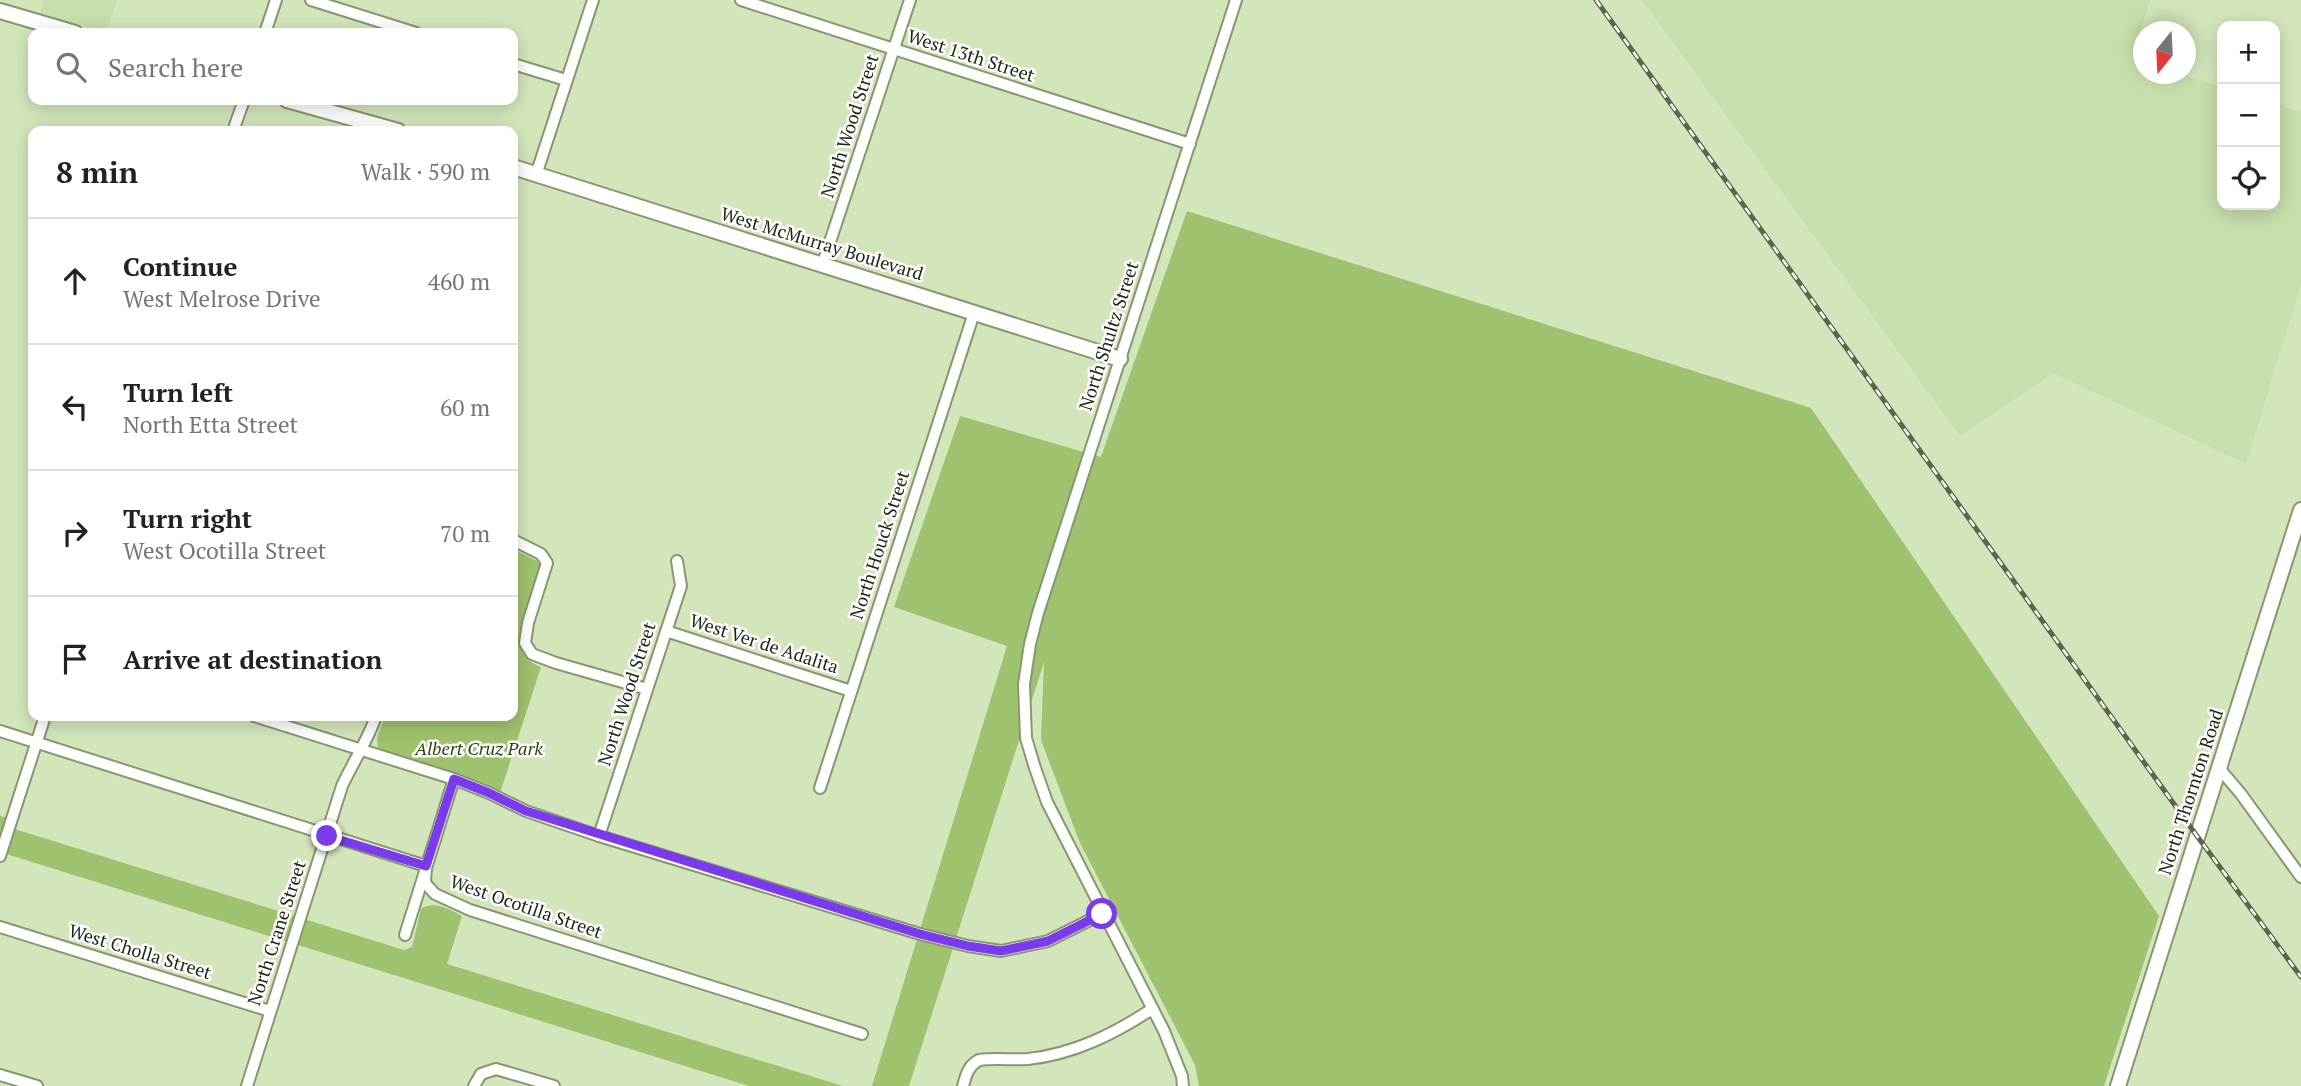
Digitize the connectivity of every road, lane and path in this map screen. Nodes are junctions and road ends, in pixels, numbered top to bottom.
1 (276, 0) edge
2 (311, 0) edge
3 (593, 0) edge
4 (741, 0) edge
5 (910, 0) edge
6 (1236, 0) edge
7 (0, 10) edge
8 (59, 28) edge
9 (267, 28) edge
10 (400, 28) edge
11 (894, 49) junction
12 (518, 66) edge
13 (566, 80) junction
14 (242, 105) edge
15 (305, 105) edge
16 (235, 126) edge
17 (380, 126) edge
18 (1190, 144) junction
19 (518, 169) edge
20 (536, 175) junction
21 (823, 264) junction
22 (974, 313) junction
23 (1120, 359) junction
24 (2301, 510) edge
25 (518, 542) edge
26 (677, 561) dead end
27 (666, 631) junction
28 (647, 689) junction
29 (851, 691) junction
30 (43, 721) edge
31 (270, 721) edge
32 (374, 721) edge
33 (0, 731) edge
34 (36, 742) junction
35 (360, 749) junction
36 (2219, 768) junction
37 (454, 779) junction
38 (820, 788) dead end
39 (327, 836) junction
40 (599, 836) junction
41 (0, 856) edge
42 (426, 866) junction
43 (2301, 877) edge
44 (1102, 914) junction
45 (0, 927) edge
46 (405, 935) dead end
47 (1152, 1009) junction
48 (271, 1011) junction
49 (862, 1034) dead end
50 (0, 1075) edge
51 (37, 1086) edge
52 (247, 1086) edge
53 (474, 1086) edge
54 (554, 1086) edge
55 (963, 1086) edge
56 (1184, 1086) edge
57 (2118, 1086) edge

1 - 9 street
2 - 10 street
3 - 13 street
4 - 11 street, West 13th Street
5 - 11 street, North Wood Street
6 - 18 street, North Shultz Street
7 - 8 street
11 - 18 street, West 13th Street
11 - 21 street, North Wood Street
12 - 13 street
13 - 20 street
14 - 16 street
15 - 17 street
18 - 23 street, North Shultz Street
19 - 20 street, West McMurray Boulevard
20 - 21 street, West McMurray Boulevard
21 - 22 street, West McMurray Boulevard
22 - 23 street, West McMurray Boulevard
22 - 29 street, North Houck Street
23 - 44 street, North Shultz Street
24 - 36 street, North Thornton Road
25 - 28 street
26 - 27 street, North Wood Street
27 - 28 street, North Wood Street
27 - 29 street, West Ver de Adalita
28 - 40 street, North Wood Street
29 - 38 street, North Houck Street
30 - 34 street
31 - 35 street
32 - 35 street, North Crane Street
33 - 34 street
34 - 39 street
34 - 41 street
35 - 37 street
35 - 39 street, North Crane Street
36 - 43 street
36 - 57 street, North Thornton Road
37 - 40 street
37 - 42 street
39 - 42 street
39 - 48 street, North Crane Street
40 - 44 street
42 - 46 street
42 - 49 street, West Ocotilla Street
44 - 47 street, North Shultz Street
45 - 48 street, West Cholla Street
47 - 55 street
47 - 56 street, North Shultz Street
48 - 52 street, North Crane Street
50 - 51 street
53 - 54 street

